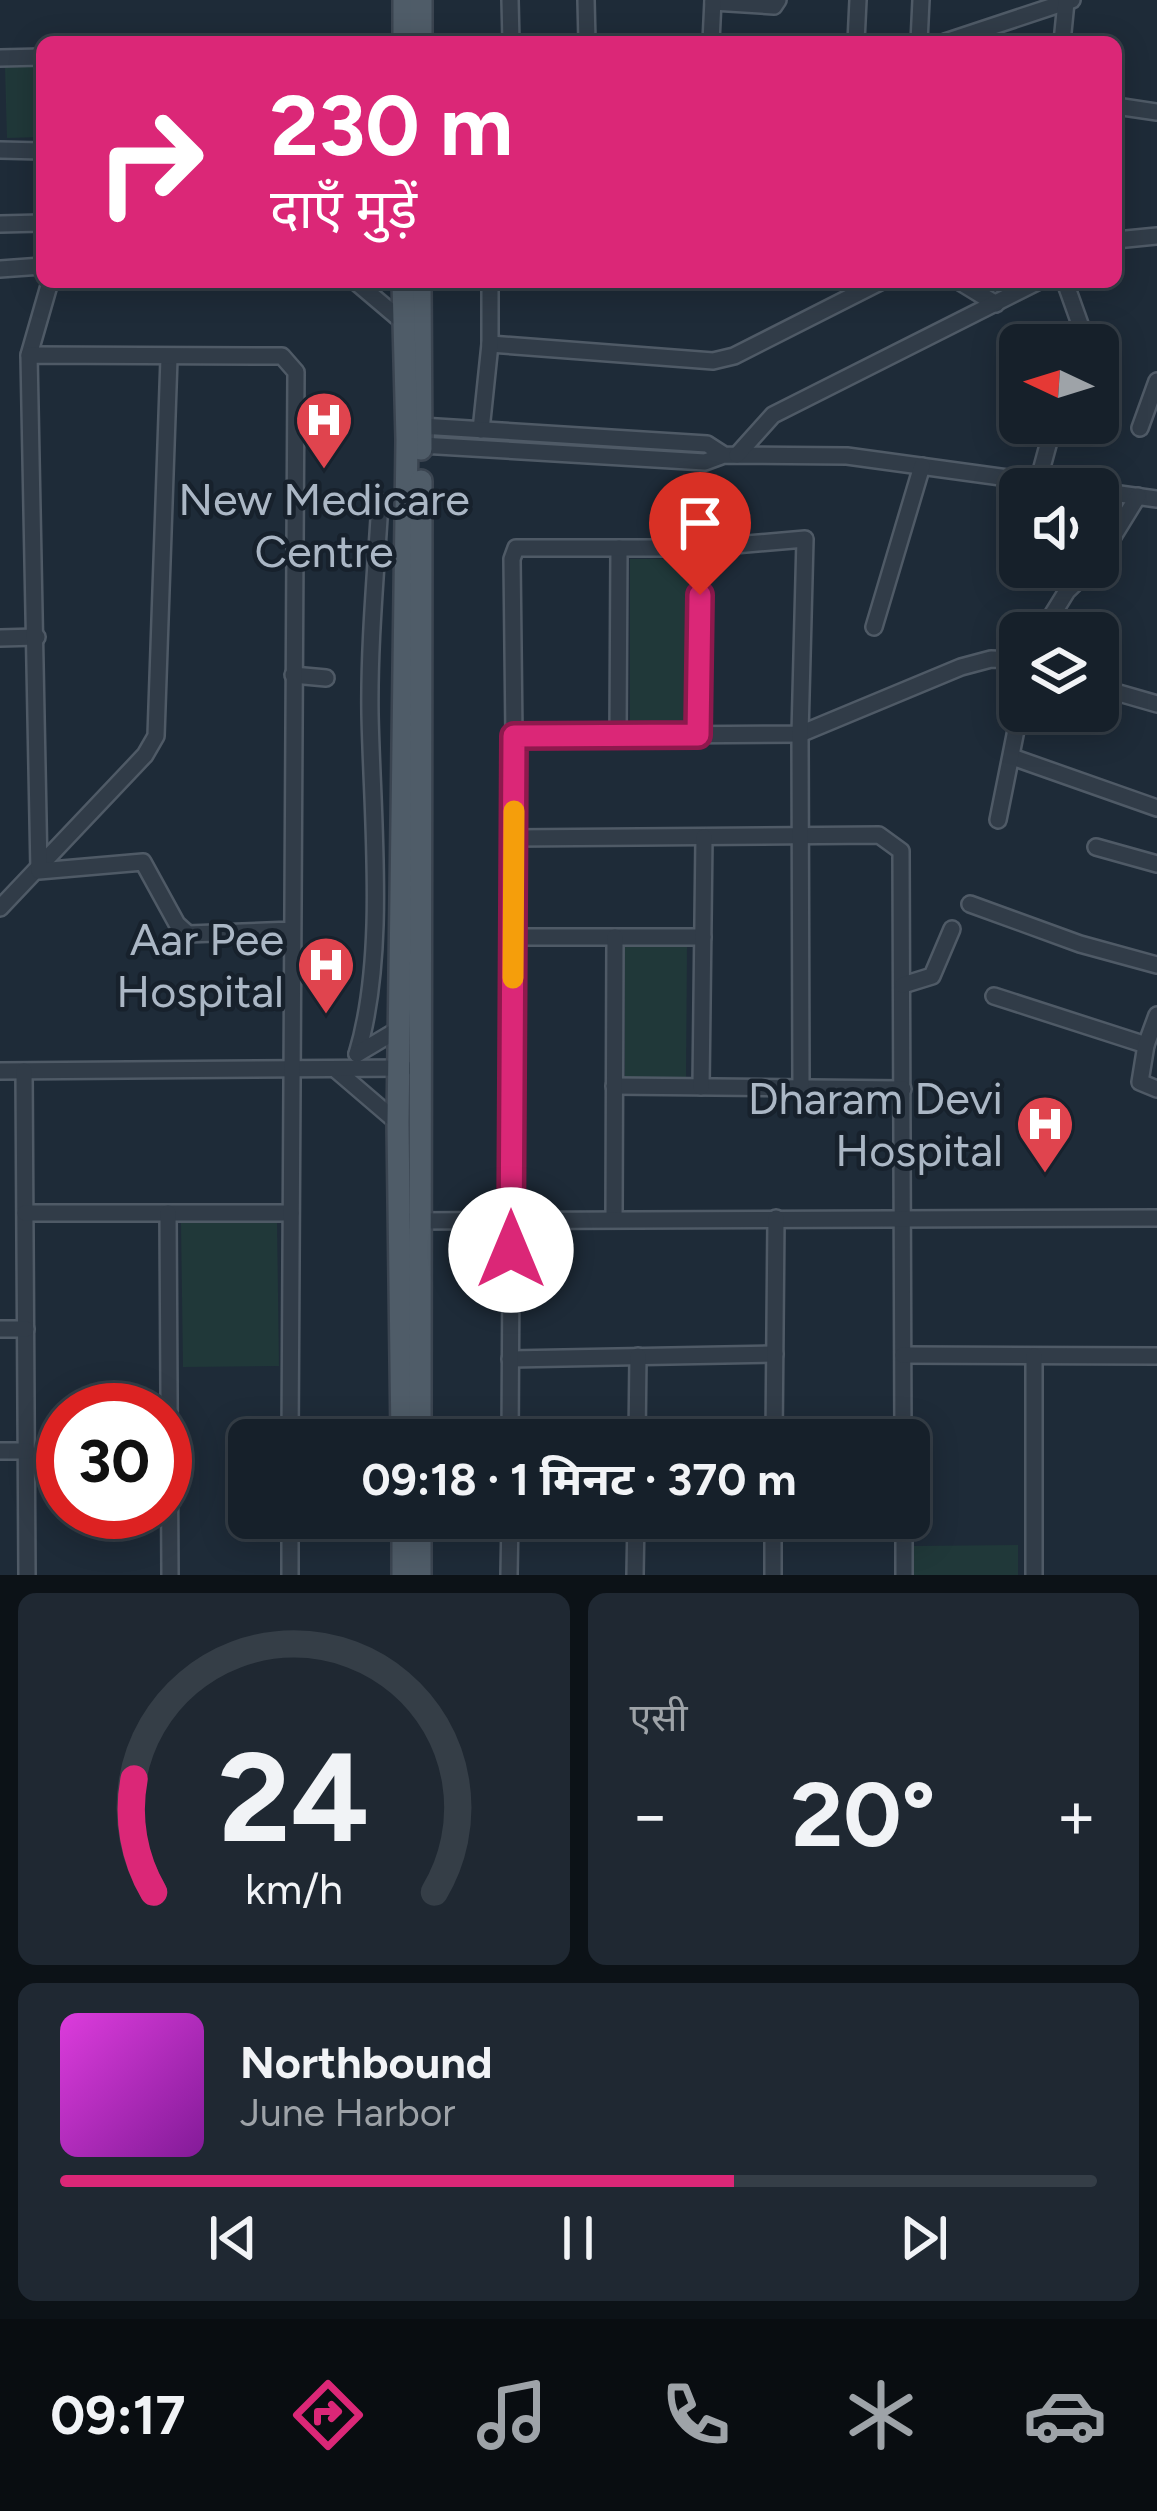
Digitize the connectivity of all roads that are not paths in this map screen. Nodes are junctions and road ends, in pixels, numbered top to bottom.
1 (404, 0) edge
2 (421, 0) edge
3 (510, 0) edge
4 (586, 0) edge
5 (778, 0) edge
6 (858, 0) edge
7 (921, 0) edge
8 (713, 1) edge
9 (1069, 1) edge
10 (404, 36) edge
11 (421, 36) edge
12 (511, 36) edge
13 (587, 36) edge
14 (711, 36) edge
15 (856, 36) edge
16 (919, 36) edge
17 (963, 36) edge
18 (1063, 36) edge
19 (0, 58) edge
20 (36, 58) edge
21 (1122, 107) edge
22 (1157, 112) edge
23 (0, 150) edge
24 (36, 151) edge
25 (0, 224) edge
26 (36, 224) edge
27 (1157, 236) edge
28 (1122, 239) edge
29 (36, 266) edge
30 (0, 269) edge
31 (48, 288) edge
32 (363, 288) edge
33 (403, 288) edge
34 (420, 288) edge
35 (490, 288) edge
36 (868, 288) edge
37 (970, 288) edge
38 (1026, 288) edge
39 (1067, 288) edge
40 (996, 304) junction
41 (402, 321) junction
42 (1080, 324) edge
43 (490, 344) junction
44 (29, 355) junction
45 (169, 358) junction
46 (1157, 381) edge
47 (1140, 428) dead end
48 (481, 430) junction
49 (416, 435) junction
50 (731, 455) junction
51 (922, 466) junction
52 (999, 477) edge
53 (1119, 493) edge
54 (1138, 496) junction
55 (1157, 499) edge
56 (380, 502) dead end
57 (1119, 526) edge
58 (619, 548) junction
59 (700, 548) junction
60 (874, 627) dead end
61 (37, 637) junction
62 (0, 638) edge
63 (999, 658) edge
64 (293, 676) junction
65 (326, 678) dead end
66 (1119, 693) edge
67 (1157, 704) edge
68 (1016, 732) edge
69 (800, 734) junction
70 (617, 735) junction
71 (698, 735) junction
72 (514, 736) junction
73 (1012, 757) junction
74 (1157, 808) edge
75 (998, 820) dead end
76 (514, 838) junction
77 (704, 838) junction
78 (803, 838) junction
79 (1096, 847) dead end
80 (1157, 864) edge
81 (39, 871) junction
82 (970, 904) dead end
83 (0, 908) edge
84 (952, 929) dead end
85 (292, 930) junction
86 (615, 937) junction
87 (703, 937) junction
88 (513, 938) junction
89 (1157, 965) edge
90 (903, 985) junction
91 (994, 995) dead end
92 (1157, 1015) edge
93 (399, 1029) junction
94 (1146, 1045) junction
95 (357, 1054) junction
96 (409, 1068) junction
97 (292, 1069) junction
98 (334, 1069) junction
99 (0, 1071) edge
100 (24, 1071) junction
101 (614, 1086) junction
102 (701, 1087) junction
103 (801, 1088) junction
104 (903, 1089) junction
105 (1157, 1089) edge
106 (398, 1123) junction
107 (25, 1213) junction
108 (168, 1213) junction
109 (291, 1213) junction
110 (776, 1218) junction
111 (902, 1218) junction
112 (1157, 1218) edge
113 (511, 1219) junction
114 (614, 1219) junction
115 (409, 1221) junction
116 (0, 1329) edge
117 (26, 1329) junction
118 (775, 1354) junction
119 (903, 1355) junction
120 (638, 1356) junction
121 (1034, 1356) junction
122 (1157, 1356) edge
123 (510, 1359) junction
124 (290, 1419) edge
125 (403, 1419) edge
126 (419, 1419) edge
127 (510, 1419) edge
128 (637, 1419) edge
129 (774, 1419) edge
130 (903, 1419) edge
131 (0, 1451) edge
132 (26, 1451) junction
133 (290, 1539) edge
134 (403, 1539) edge
135 (420, 1539) edge
136 (510, 1539) edge
137 (635, 1539) edge
138 (773, 1539) edge
139 (904, 1539) edge
140 (27, 1575) edge
141 (170, 1575) edge
142 (290, 1575) edge
143 (404, 1575) edge
144 (420, 1575) edge
145 (509, 1575) edge
146 (634, 1575) edge
147 (773, 1575) edge
148 (904, 1575) edge
149 (1034, 1575) edge

1 - 10 main road
2 - 11 main road
3 - 12 street
4 - 13 street
5 - 8 street
6 - 15 street
7 - 16 street
8 - 14 street
9 - 17 street
9 - 18 street
19 - 20 street
21 - 22 street
23 - 24 street
25 - 26 street
27 - 28 street
29 - 30 street
31 - 44 street
32 - 41 street
33 - 41 main road
34 - 49 main road
35 - 43 street
36 - 43 street
37 - 40 street
38 - 40 street
39 - 42 street
40 - 50 street
41 - 49 main road
43 - 48 street
44 - 45 street
44 - 61 street
45 - 64 street
45 - 81 street
46 - 47 street
48 - 49 street
48 - 50 street
49 - 50 street
49 - 93 main road
49 - 96 main road
50 - 51 street
51 - 52 street
51 - 60 street
53 - 54 street
54 - 55 street
54 - 57 street
56 - 95 street
58 - 59 street
58 - 70 street
58 - 72 street
59 - 69 street
59 - 71 street
61 - 62 street
61 - 81 street
63 - 69 street
64 - 65 street
64 - 85 street
66 - 67 street
68 - 73 street
69 - 71 street
69 - 78 street
70 - 71 street
70 - 72 street
72 - 76 street
73 - 74 street
73 - 75 street
76 - 77 street
76 - 88 street
77 - 78 street
77 - 87 street
78 - 90 street
78 - 103 street
79 - 80 street
81 - 83 street
81 - 85 street
82 - 89 street
84 - 90 street
85 - 97 street
86 - 87 street
86 - 88 street
86 - 101 street
87 - 102 street
88 - 113 street
90 - 104 street
91 - 94 street
92 - 94 street
93 - 95 street
93 - 96 main road
94 - 105 street
95 - 98 street
96 - 98 street
96 - 106 main road
96 - 115 main road
97 - 98 street
97 - 100 street
97 - 109 street
98 - 106 street
99 - 100 street
100 - 107 street
101 - 102 street
101 - 114 street
102 - 103 street
103 - 104 street
104 - 111 street
106 - 115 main road
107 - 108 street
107 - 117 street
108 - 109 street
108 - 141 street
109 - 124 street
110 - 111 street
110 - 114 street
110 - 118 street
111 - 112 street
111 - 119 street
113 - 114 street
113 - 115 street
113 - 123 street
115 - 125 main road
115 - 126 main road
116 - 117 street
117 - 132 street
118 - 120 street
118 - 129 street
119 - 121 street
119 - 130 street
120 - 123 street
120 - 128 street
121 - 122 street
121 - 149 street
123 - 127 street
131 - 132 street
132 - 140 street
133 - 142 street
134 - 143 main road
135 - 144 main road
136 - 145 street
137 - 146 street
138 - 147 street
139 - 148 street

